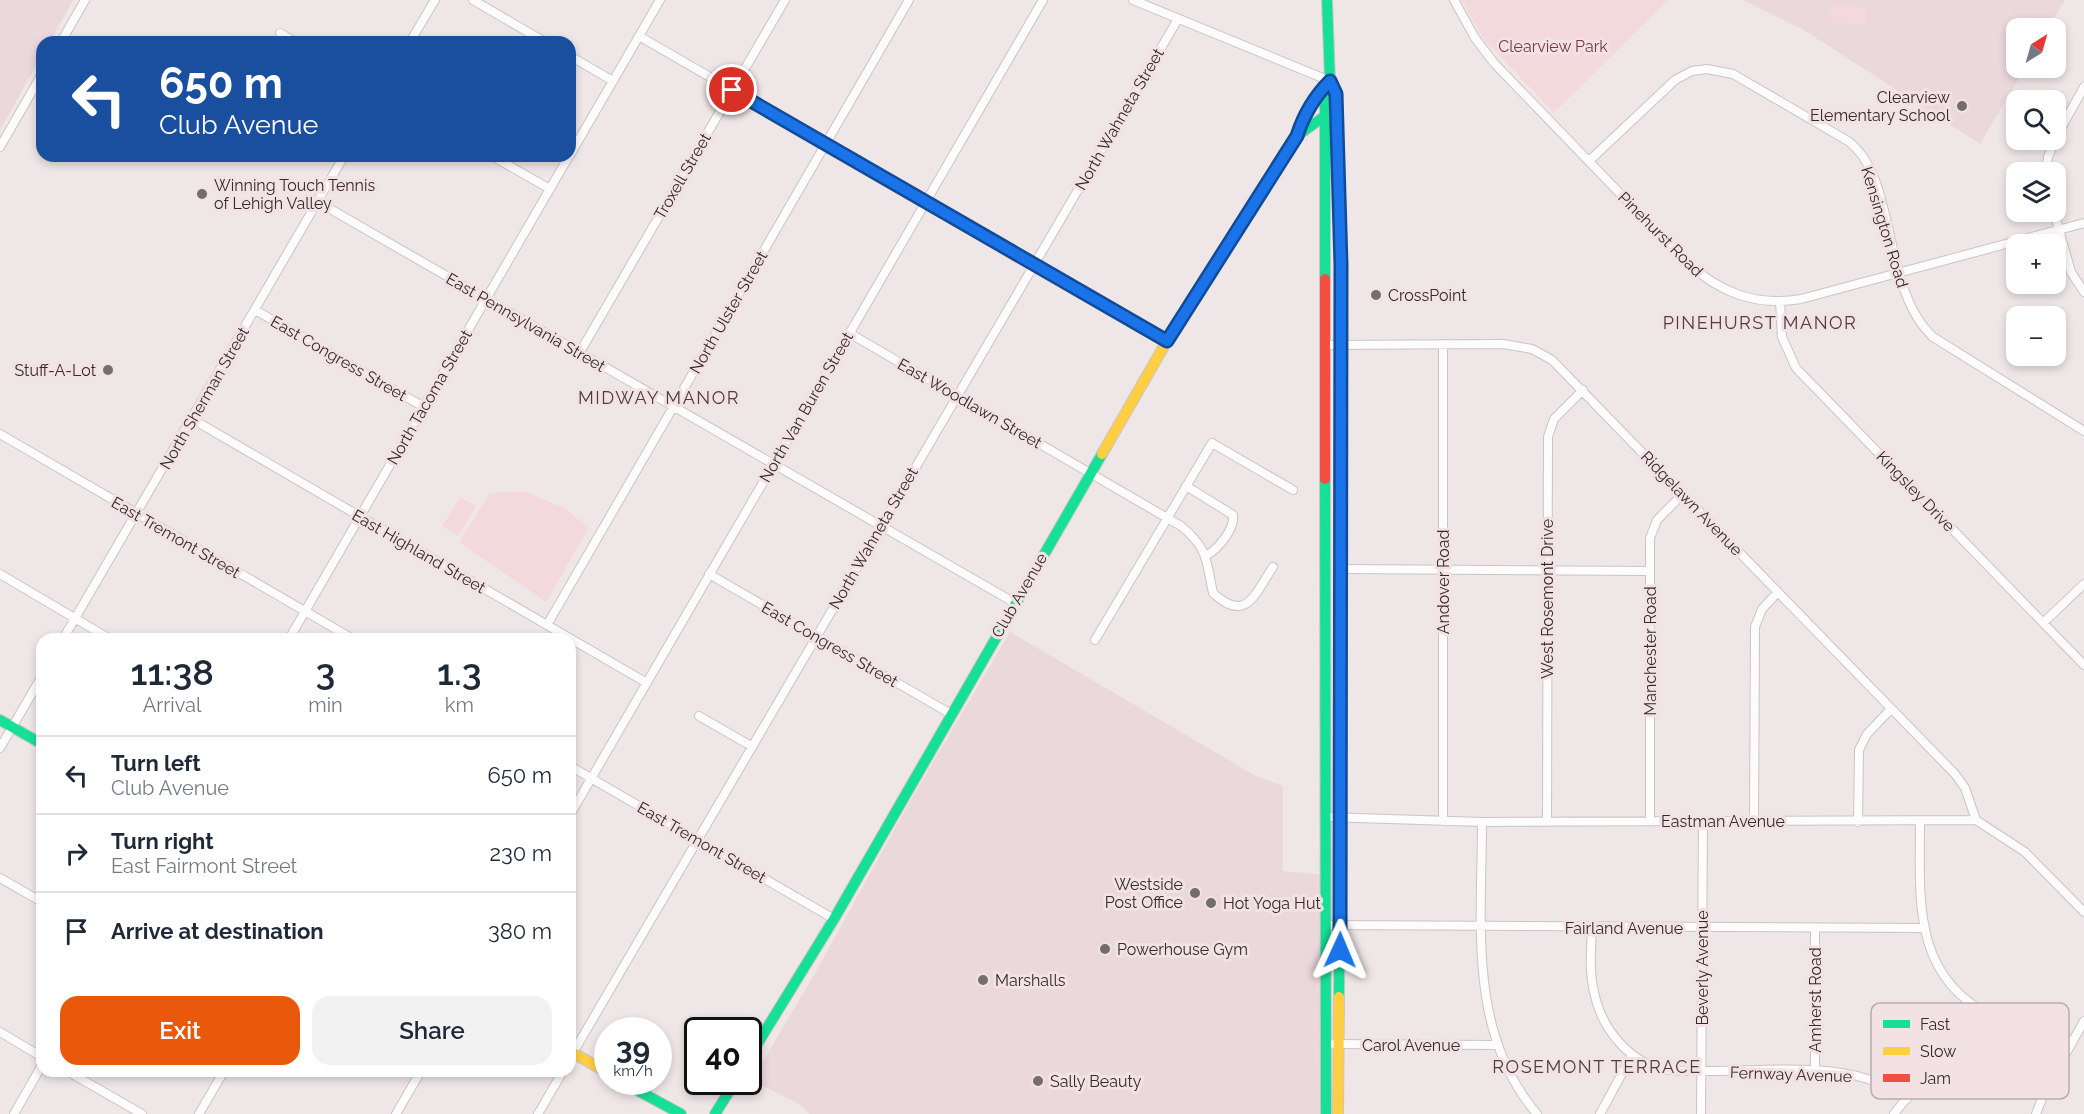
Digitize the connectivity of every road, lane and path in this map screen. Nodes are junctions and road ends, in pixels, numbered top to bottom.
1 (85, 0) edge
2 (435, 0) edge
3 (473, 0) edge
4 (660, 0) edge
5 (784, 0) edge
6 (909, 0) edge
7 (1043, 0) edge
8 (1133, 0) edge
9 (1327, 0) edge
10 (1454, 0) edge
11 (1178, 19) junction
12 (280, 33) dead end
13 (64, 36) edge
14 (285, 36) edge
15 (414, 36) edge
16 (535, 36) edge
17 (639, 36) junction
18 (576, 59) edge
19 (613, 81) junction
20 (1330, 81) junction
21 (36, 84) edge
22 (2084, 87) edge
23 (732, 90) junction
24 (1337, 108) junction
25 (1325, 116) junction
26 (2066, 119) edge
27 (1297, 136) junction
28 (825, 144) junction
29 (576, 145) edge
30 (0, 147) edge
31 (1590, 161) junction
32 (341, 162) edge
33 (503, 162) edge
34 (566, 162) edge
35 (550, 189) junction
36 (318, 202) junction
37 (925, 202) junction
38 (2057, 222) edge
39 (2084, 223) edge
40 (2059, 229) junction
41 (1033, 264) junction
42 (1899, 272) junction
43 (2084, 292) edge
44 (486, 299) junction
45 (1780, 301) junction
46 (255, 310) junction
47 (849, 333) junction
48 (1167, 341) junction
49 (1341, 344) junction
50 (1443, 344) junction
51 (1325, 345) junction
52 (580, 352) junction
53 (1583, 390) junction
54 (957, 395) junction
55 (424, 407) junction
56 (673, 407) junction
57 (192, 418) junction
58 (2084, 431) edge
59 (0, 434) edge
60 (772, 465) junction
61 (1091, 473) junction
62 (1186, 486) junction
63 (1293, 489) dead end
64 (1683, 494) junction
65 (136, 514) junction
66 (360, 516) junction
67 (1167, 518) junction
68 (880, 527) junction
69 (1207, 555) junction
70 (1273, 567) dead end
71 (1342, 569) junction
72 (1443, 571) junction
73 (1650, 571) junction
74 (1547, 572) junction
75 (0, 574) edge
76 (710, 574) junction
77 (2084, 584) edge
78 (1778, 592) junction
79 (1015, 603) junction
80 (305, 611) junction
81 (75, 619) junction
82 (2043, 624) junction
83 (547, 625) junction
84 (67, 633) edge
85 (100, 633) edge
86 (292, 633) edge
87 (343, 633) edge
88 (561, 633) edge
89 (816, 636) junction
90 (1095, 640) dead end
91 (576, 642) edge
92 (2084, 665) edge
93 (647, 682) junction
94 (36, 686) edge
95 (1891, 709) junction
96 (951, 714) junction
97 (699, 716) dead end
98 (0, 720) edge
99 (12, 727) junction
100 (36, 741) edge
101 (752, 746) junction
102 (0, 748) edge
103 (576, 769) edge
104 (591, 778) junction
105 (576, 804) edge
106 (1327, 817) junction
107 (1341, 817) junction
108 (1976, 820) junction
109 (1443, 821) junction
110 (1547, 821) junction
111 (1650, 821) junction
112 (1703, 821) junction
113 (1920, 821) junction
114 (1482, 822) junction
115 (1754, 822) junction
116 (1858, 822) junction
117 (698, 840) junction
118 (0, 878) edge
119 (36, 899) edge
120 (2084, 912) edge
121 (834, 919) junction
122 (1326, 925) junction
123 (1340, 926) junction
124 (1482, 928) junction
125 (1592, 928) junction
126 (1702, 928) junction
127 (1815, 928) junction
128 (1923, 928) junction
129 (1969, 1002) edge
130 (2084, 1022) edge
131 (0, 1032) edge
132 (762, 1036) edge
133 (2069, 1041) edge
134 (2072, 1042) junction
135 (1326, 1044) junction
136 (1338, 1044) junction
137 (1496, 1045) junction
138 (576, 1046) edge
139 (2069, 1047) edge
140 (36, 1053) edge
141 (1632, 1055) junction
142 (576, 1057) edge
143 (594, 1066) edge
144 (1702, 1071) junction
145 (1815, 1072) junction
146 (36, 1076) edge
147 (77, 1077) edge
148 (221, 1077) edge
149 (418, 1077) edge
150 (560, 1077) edge
151 (1871, 1079) edge
152 (646, 1095) edge
153 (727, 1095) edge
154 (1907, 1099) edge
155 (2042, 1099) edge
156 (14, 1114) edge
157 (142, 1114) edge
158 (199, 1114) edge
159 (396, 1114) edge
160 (538, 1114) edge
161 (681, 1114) edge
162 (715, 1114) edge
163 (1326, 1114) edge
164 (1338, 1114) edge
165 (1537, 1114) edge
166 (1600, 1114) edge
167 (1701, 1114) edge
168 (1894, 1114) edge
169 (2036, 1114) edge

1 - 13 street
2 - 15 street
3 - 16 street
4 - 17 street, North Tacoma Street
5 - 23 street, Troxell Street
6 - 28 street, North Ulster Street
7 - 37 street, North Van Buren Street
8 - 11 street
9 - 20 street
10 - 31 street, Pinehurst Road
11 - 20 street
11 - 41 street, North Wahneta Street
12 - 14 street
17 - 19 street, North Tacoma Street
17 - 23 street
18 - 19 street
19 - 29 street, North Tacoma Street
20 - 24 street
20 - 25 street
20 - 27 street, Club Avenue
21 - 30 street
22 - 26 street
23 - 28 street
23 - 52 street, Troxell Street
24 - 25 street, Club Avenue
24 - 49 street
25 - 27 street, Club Avenue
25 - 51 street
27 - 48 street, Club Avenue
28 - 37 street
28 - 56 street, North Ulster Street
31 - 42 street, Kensington Road
31 - 45 street, Pinehurst Road
32 - 36 street, North Sherman Street
33 - 35 street
34 - 35 street, North Tacoma Street
35 - 44 street, North Tacoma Street
36 - 44 street, East Pennsylvania Street
36 - 46 street, North Sherman Street
37 - 41 street
37 - 47 street, North Van Buren Street
38 - 40 street
39 - 40 street, Pinehurst Road
40 - 42 street, Pinehurst Road
40 - 43 street
41 - 48 street
41 - 54 street, North Wahneta Street
42 - 45 street, Pinehurst Road
42 - 58 street, Kensington Road
44 - 52 street, East Pennsylvania Street
44 - 55 street, North Tacoma Street
45 - 82 street, Kingsley Drive
46 - 55 street, East Congress Street
46 - 57 street, North Sherman Street
47 - 54 street, East Woodlawn Street
47 - 60 street, North Van Buren Street
48 - 61 street, Club Avenue
49 - 50 street, Ridgelawn Avenue
49 - 51 street, Ridgelawn Avenue
49 - 71 street
50 - 53 street, Ridgelawn Avenue
50 - 72 street, Andover Road
51 - 106 street
52 - 56 street, East Pennsylvania Street
53 - 64 street, Ridgelawn Avenue
53 - 74 street, West Rosemont Drive
54 - 61 street, East Woodlawn Street
54 - 68 street, North Wahneta Street
55 - 66 street, North Tacoma Street
56 - 60 street, East Pennsylvania Street
56 - 83 street, North Ulster Street
57 - 65 street, North Sherman Street
57 - 66 street, East Highland Street
59 - 65 street, East Tremont Street
60 - 68 street, East Pennsylvania Street
60 - 76 street, North Van Buren Street
61 - 67 street, East Woodlawn Street
61 - 79 street, Club Avenue
62 - 63 street
62 - 67 street
62 - 69 street
64 - 73 street, Manchester Road
64 - 78 street, Ridgelawn Avenue
65 - 80 street, East Tremont Street
65 - 81 street, North Sherman Street
66 - 80 street, North Tacoma Street
66 - 83 street, East Highland Street
67 - 69 street, East Woodlawn Street
67 - 90 street
68 - 79 street, East Pennsylvania Street
68 - 89 street, North Wahneta Street
69 - 70 street
71 - 72 street
71 - 107 street
72 - 74 street
72 - 109 street, Andover Road
73 - 74 street
73 - 111 street, Manchester Road
74 - 110 street, West Rosemont Drive
75 - 81 street
76 - 89 street, East Congress Street
76 - 93 street, North Van Buren Street
77 - 82 street
78 - 95 street, Ridgelawn Avenue
78 - 115 street
79 - 96 street, Club Avenue
80 - 86 street, North Tacoma Street
80 - 87 street, East Tremont Street
81 - 84 street, North Sherman Street
81 - 85 street
82 - 92 street, Kingsley Drive
83 - 88 street, East Highland Street
89 - 96 street, East Congress Street
89 - 101 street, North Wahneta Street
91 - 93 street, East Highland Street
93 - 104 street, North Van Buren Street
94 - 99 street
95 - 108 street, Ridgelawn Avenue
95 - 116 street
96 - 121 street, Club Avenue
97 - 101 street
98 - 99 street
99 - 100 street
99 - 102 street
101 - 117 street, North Wahneta Street
103 - 104 street, East Tremont Street
104 - 105 street, North Van Buren Street
104 - 117 street, East Tremont Street
106 - 107 street, Eastman Avenue
106 - 122 street
107 - 109 street, Eastman Avenue
107 - 123 street
108 - 113 street, Eastman Avenue
108 - 120 street
109 - 114 street, Eastman Avenue
110 - 111 street, Eastman Avenue
110 - 114 street, Eastman Avenue
111 - 112 street, Eastman Avenue
112 - 115 street, Eastman Avenue
112 - 126 street, Beverly Avenue
113 - 116 street, Eastman Avenue
113 - 128 street
114 - 124 street
115 - 116 street, Eastman Avenue
117 - 121 street, East Tremont Street
117 - 138 street, North Wahneta Street
118 - 119 street
121 - 132 street, Club Avenue
122 - 123 street, Fairland Avenue
122 - 135 street
123 - 124 street, Fairland Avenue
123 - 136 street
124 - 125 street, Fairland Avenue
124 - 137 street
125 - 126 street, Fairland Avenue
125 - 141 street, Fernway Avenue
126 - 127 street, Fairland Avenue
126 - 144 street, Beverly Avenue
127 - 128 street, Fairland Avenue
127 - 145 street, Amherst Road
128 - 129 street
130 - 134 street
131 - 140 street
133 - 134 street
134 - 139 street
135 - 136 street, Carol Avenue
135 - 163 street
136 - 137 street, Carol Avenue
136 - 164 street
137 - 165 street
141 - 144 street, Fernway Avenue
141 - 166 street
142 - 143 street
144 - 145 street, Fernway Avenue
144 - 167 street, Beverly Avenue
145 - 151 street, Fernway Avenue
146 - 156 street
147 - 157 street
148 - 158 street
149 - 159 street
150 - 160 street
152 - 161 street
153 - 162 street
154 - 168 street
155 - 169 street

